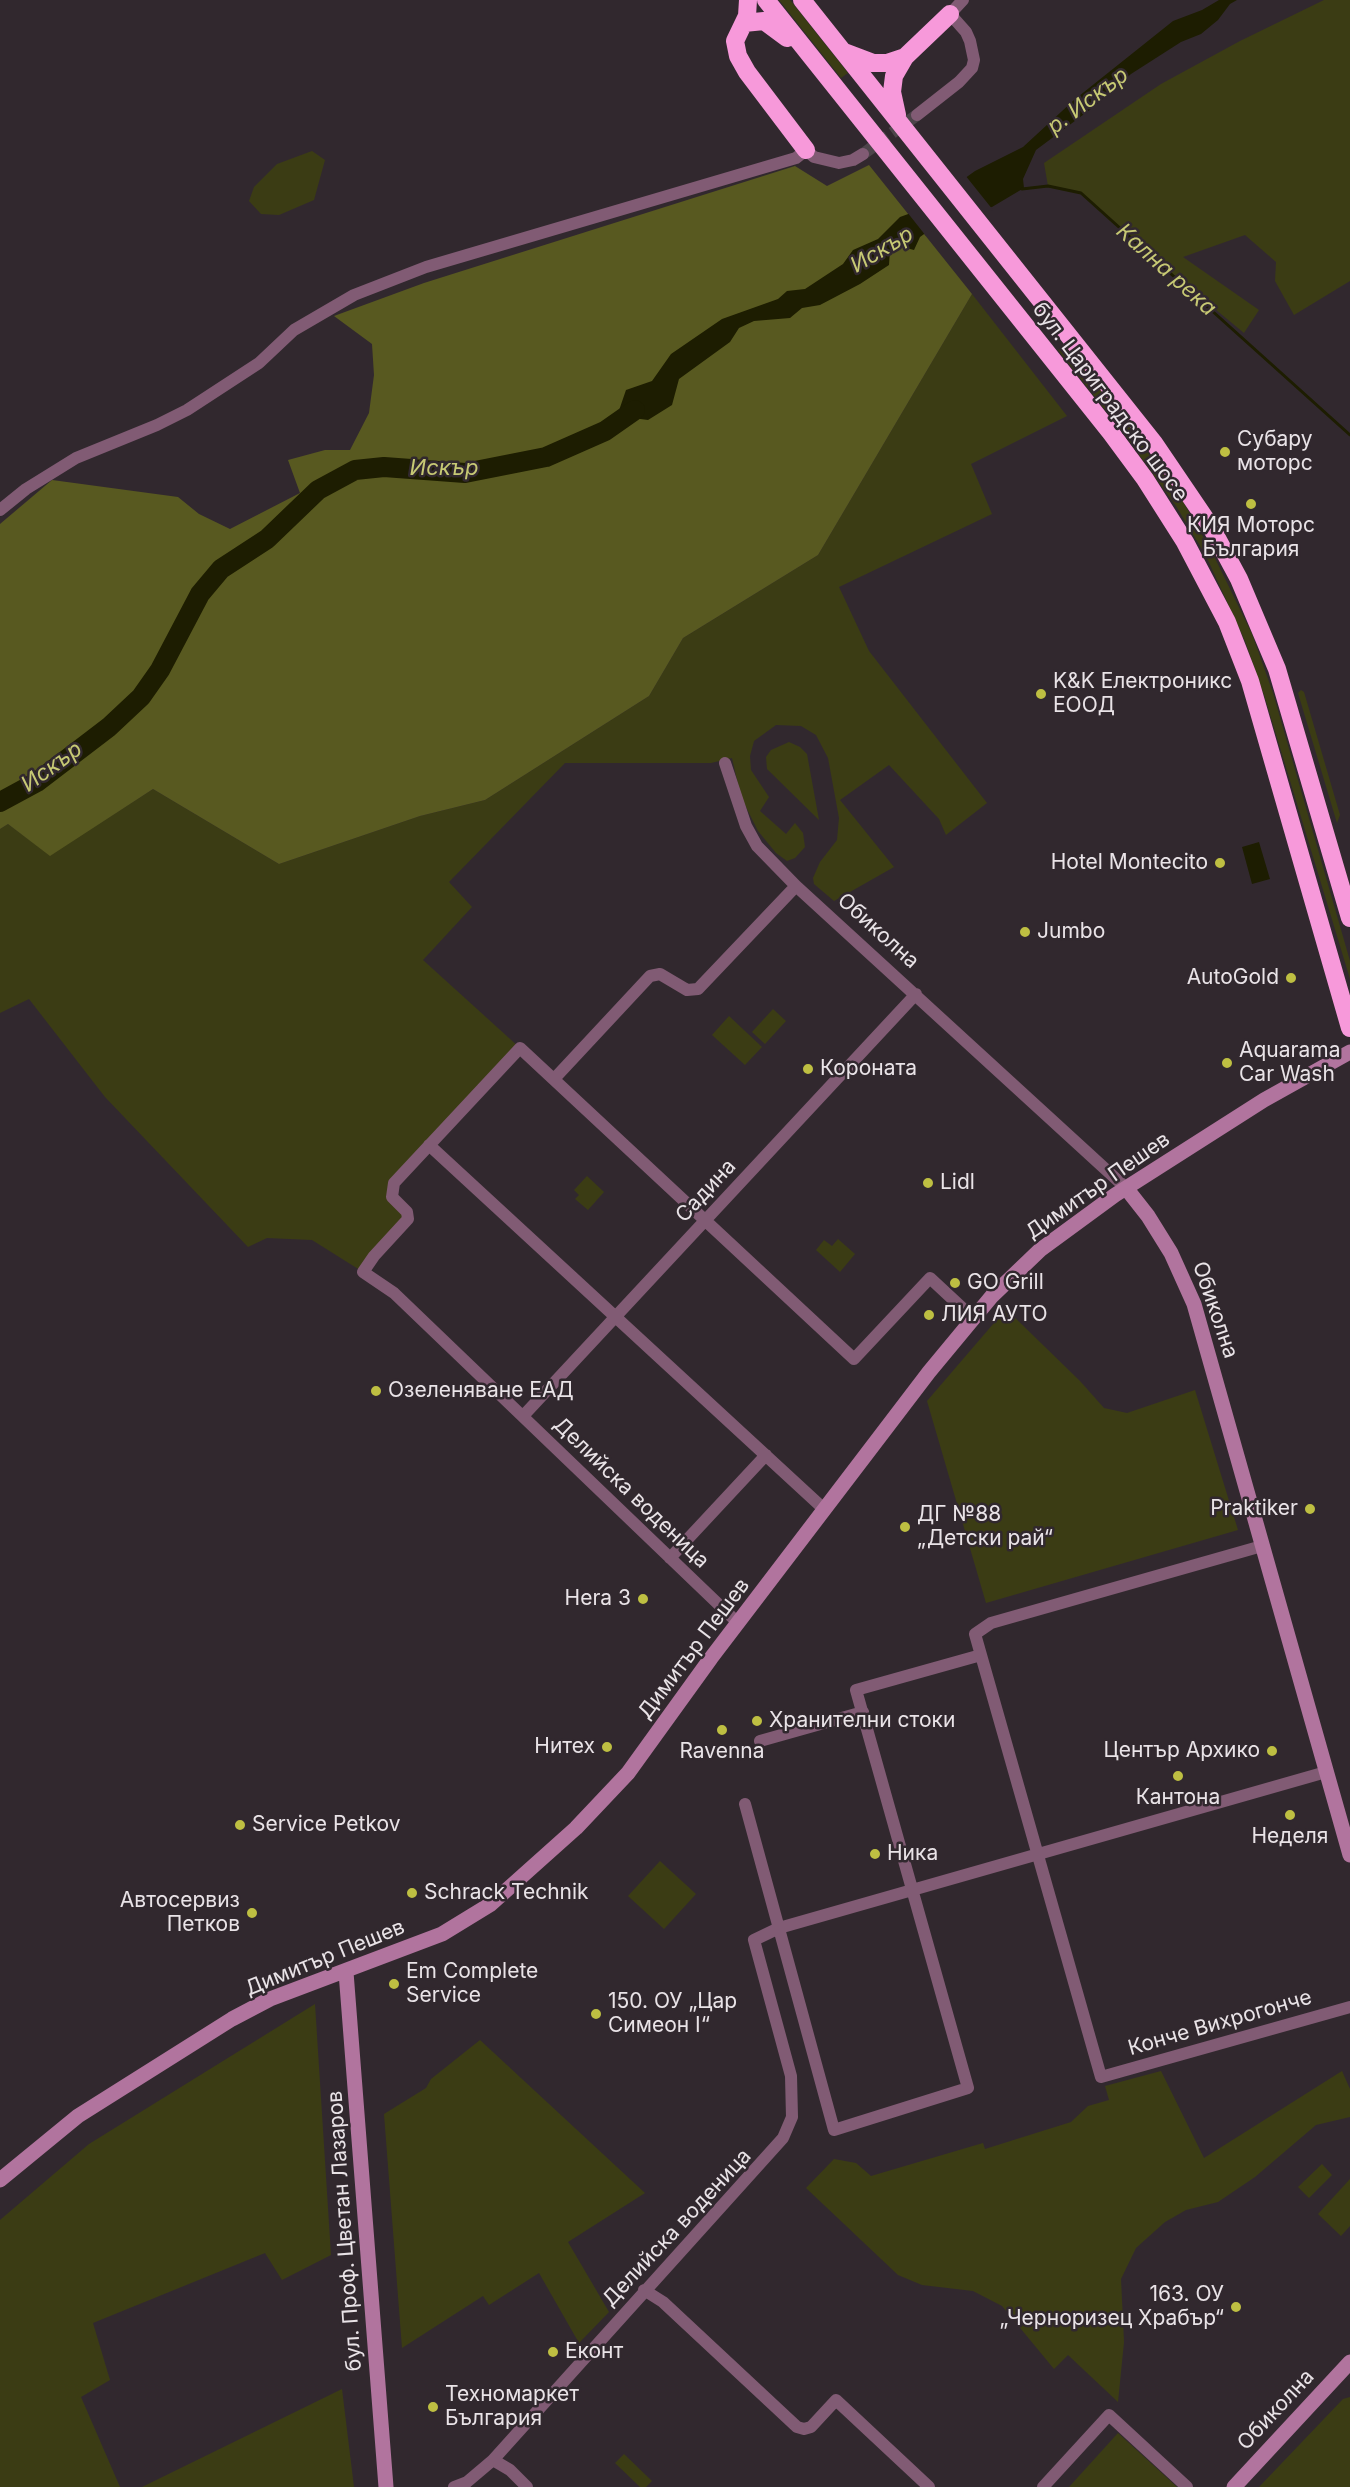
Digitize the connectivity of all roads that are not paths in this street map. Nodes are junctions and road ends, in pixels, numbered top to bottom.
1 (748, 0) edge
2 (766, 0) edge
3 (802, 0) edge
4 (963, 0) edge
5 (950, 14) junction
6 (744, 23) junction
7 (843, 51) junction
8 (905, 57) junction
9 (815, 62) junction
10 (916, 115) tunnel mouth
11 (898, 120) junction
12 (806, 150) junction
13 (863, 154) tunnel mouth
14 (0, 510) edge
15 (725, 763) dead end
16 (796, 886) junction
17 (1350, 918) edge
18 (916, 994) junction
19 (1350, 1029) edge
20 (1350, 1052) edge
21 (554, 1079) junction
22 (429, 1144) junction
23 (1126, 1188) junction
24 (705, 1220) junction
25 (616, 1316) junction
26 (973, 1318) junction
27 (524, 1415) junction
28 (766, 1455) junction
29 (825, 1510) junction
30 (1262, 1546) junction
31 (670, 1558) junction
32 (738, 1623) junction
33 (981, 1655) junction
34 (862, 1712) junction
35 (760, 1740) dead end
36 (1326, 1772) junction
37 (744, 1803) dead end
38 (1038, 1854) junction
39 (1350, 1854) edge
40 (912, 1890) junction
41 (779, 1928) junction
42 (346, 1971) junction
43 (1350, 2007) edge
44 (0, 2180) edge
45 (644, 2290) junction
46 (1350, 2362) edge
47 (493, 2460) junction
48 (926, 2486) edge
49 (386, 2487) edge
50 (454, 2487) edge
51 (527, 2487) edge
52 (1043, 2487) edge
53 (1187, 2487) edge
54 (1234, 2487) edge

1 - 6 highway
2 - 9 highway, бул. Цариградско шосе
3 - 7 highway, бул. Цариградско шосе
4 - 5 street
5 - 8 highway
5 - 10 street
6 - 9 highway
6 - 12 highway
7 - 8 highway
7 - 11 highway, бул. Цариградско шосе
8 - 11 highway
9 - 19 highway, бул. Цариградско шосе
11 - 17 highway, бул. Цариградско шосе
12 - 13 street
12 - 14 street
15 - 16 street, Обиколна
16 - 18 street, Обиколна
16 - 21 street
18 - 23 street, Обиколна
18 - 24 street, Садина
20 - 23 main road, Димитър Пешев
21 - 22 street
21 - 24 street
22 - 25 street
22 - 27 street, Делийска воденица
23 - 26 main road, Димитър Пешев
23 - 30 main road, Обиколна
24 - 25 street, Садина
24 - 26 street
25 - 27 street, Садина
25 - 28 street
26 - 29 main road, Димитър Пешев
27 - 31 street, Делийска воденица
28 - 29 street
28 - 31 street
29 - 32 main road, Димитър Пешев
30 - 33 street
30 - 36 main road, Обиколна
31 - 32 street, Делийска воденица
32 - 42 main road, Димитър Пешев
33 - 34 street
33 - 38 street
34 - 35 street
34 - 40 street
36 - 38 street
36 - 39 main road, Обиколна
37 - 41 street
38 - 40 street
38 - 43 street, Конче Вихрогонче
40 - 41 street
40 - 41 street
41 - 45 street, Делийска воденица
42 - 44 main road, Димитър Пешев
42 - 49 main road, бул. Проф. Цветан Лазаров
45 - 47 street, Делийска воденица
45 - 48 street
46 - 54 main road, Обиколна
47 - 50 street, Делийска воденица
47 - 51 street
52 - 53 street

